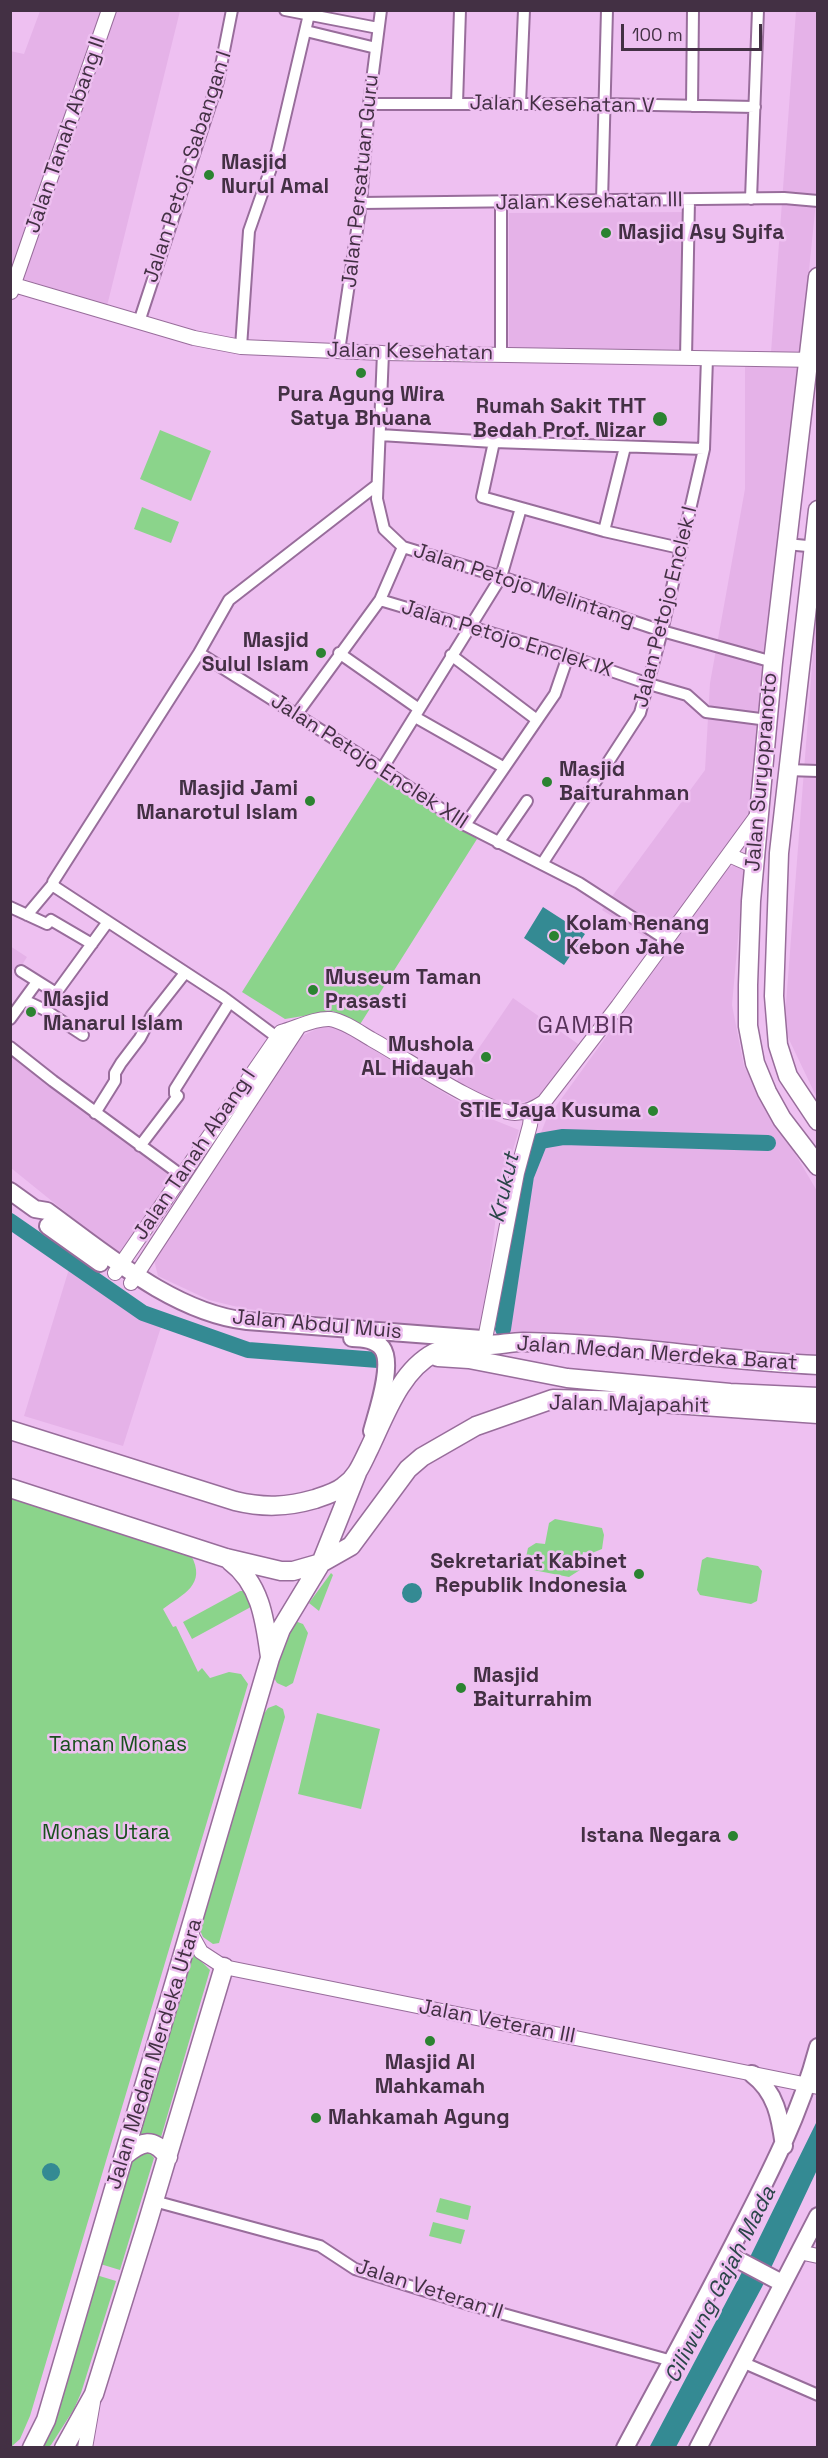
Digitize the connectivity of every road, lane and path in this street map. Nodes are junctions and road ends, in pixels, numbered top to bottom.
1 (109, 10) edge
2 (232, 10) edge
3 (285, 10) edge
4 (381, 10) edge
5 (460, 10) edge
6 (524, 10) edge
7 (607, 10) edge
8 (693, 10) edge
9 (758, 10) edge
10 (309, 13) edge
11 (378, 28) junction
12 (306, 31) junction
13 (376, 48) junction
14 (369, 104) junction
15 (457, 104) junction
16 (520, 104) junction
17 (603, 104) junction
18 (692, 106) junction
19 (754, 107) junction
20 (751, 199) junction
21 (688, 200) junction
22 (602, 201) junction
23 (818, 201) edge
24 (501, 203) junction
25 (361, 204) junction
26 (818, 277) edge
27 (12, 287) edge
28 (139, 322) junction
29 (242, 347) junction
30 (339, 351) junction
31 (383, 353) junction
32 (501, 354) junction
33 (686, 358) junction
34 (707, 358) junction
35 (813, 360) edge
36 (380, 435) junction
37 (494, 442) junction
38 (625, 447) junction
39 (704, 449) junction
40 (376, 485) junction
41 (521, 508) junction
42 (818, 510) edge
43 (604, 531) junction
44 (786, 544) junction
45 (403, 547) junction
46 (815, 547) edge
47 (680, 548) junction
48 (501, 577) junction
49 (380, 600) junction
50 (471, 626) junction
51 (662, 631) junction
52 (200, 653) junction
53 (339, 653) junction
54 (451, 655) junction
55 (567, 656) junction
56 (773, 662) junction
57 (649, 684) junction
58 (417, 713) junction
59 (296, 715) junction
60 (537, 720) junction
61 (768, 720) junction
62 (503, 767) junction
63 (382, 769) junction
64 (787, 770) junction
65 (818, 771) edge
66 (527, 801) dead end
67 (759, 813) junction
68 (465, 825) junction
69 (498, 843) junction
70 (729, 855) junction
71 (542, 864) junction
72 (753, 866) junction
73 (53, 883) junction
74 (10, 907) edge
75 (27, 915) junction
76 (107, 923) junction
77 (667, 940) junction
78 (92, 944) junction
79 (21, 971) dead end
80 (185, 973) junction
81 (37, 982) junction
82 (55, 993) junction
83 (24, 999) junction
84 (226, 1000) junction
85 (45, 1010) junction
86 (10, 1019) edge
87 (83, 1035) dead end
88 (287, 1036) junction
89 (10, 1047) edge
90 (532, 1110) junction
91 (95, 1113) junction
92 (816, 1119) edge
93 (140, 1146) junction
94 (818, 1166) edge
95 (181, 1175) junction
96 (10, 1191) edge
97 (118, 1269) junction
98 (134, 1279) junction
99 (485, 1339) junction
100 (523, 1342) junction
101 (424, 1359) junction
102 (818, 1365) edge
103 (818, 1397) edge
104 (818, 1414) edge
105 (10, 1430) edge
106 (366, 1455) junction
107 (357, 1473) junction
108 (10, 1488) edge
109 (226, 1558) junction
110 (321, 1563) junction
111 (270, 1658) junction
112 (190, 1934) junction
113 (224, 1967) junction
114 (818, 2047) edge
115 (752, 2074) junction
116 (813, 2086) edge
117 (784, 2146) junction
118 (124, 2155) junction
119 (168, 2157) junction
120 (154, 2201) junction
121 (816, 2225) edge
122 (799, 2252) junction
123 (729, 2255) junction
124 (818, 2256) edge
125 (776, 2280) junction
126 (672, 2361) junction
127 (741, 2362) junction
128 (94, 2394) junction
129 (818, 2395) edge
130 (64, 2447) edge
131 (85, 2447) edge
132 (32, 2448) edge
133 (625, 2448) edge
134 (698, 2448) edge

1 - 27 street, Jalan Tanah Abang II
2 - 28 street, Jalan Petojo Sabangan I
3 - 10 street
4 - 11 street, Jalan Persatuan Guru
5 - 15 street
6 - 16 street
7 - 17 street
8 - 18 street
9 - 19 street
10 - 11 street
10 - 12 street
11 - 13 street, Jalan Persatuan Guru
12 - 13 street
12 - 29 street
13 - 14 street, Jalan Persatuan Guru
14 - 15 street, Jalan Kesehatan V
14 - 25 street, Jalan Persatuan Guru
15 - 16 street, Jalan Kesehatan V
16 - 17 street, Jalan Kesehatan V
17 - 18 street, Jalan Kesehatan V
17 - 22 street
18 - 19 street, Jalan Kesehatan V
19 - 20 street
20 - 21 street, Jalan Kesehatan III
20 - 23 street, Jalan Kesehatan III
21 - 22 street, Jalan Kesehatan III
21 - 33 street
22 - 24 street, Jalan Kesehatan III
24 - 25 street, Jalan Kesehatan III
24 - 32 street
25 - 30 street, Jalan Persatuan Guru
26 - 35 main road, Jalan Suryopranoto
27 - 28 street, Jalan Kesehatan
28 - 29 street, Jalan Kesehatan
29 - 30 street, Jalan Kesehatan
30 - 31 street, Jalan Kesehatan
31 - 32 street, Jalan Kesehatan
31 - 36 street, Jalan Petojo Melintang
32 - 33 street, Jalan Kesehatan
33 - 34 street, Jalan Kesehatan
34 - 35 street, Jalan Kesehatan
34 - 39 street, Jalan Petojo Enclek I
35 - 44 main road, Jalan Suryopranoto
36 - 37 street
36 - 40 street, Jalan Petojo Melintang
37 - 38 street
37 - 41 street
38 - 39 street
38 - 43 street
39 - 47 street, Jalan Petojo Enclek I
40 - 45 street, Jalan Petojo Melintang
40 - 52 street
41 - 43 street
41 - 48 street
42 - 46 main road, Jalan Suryopranoto
43 - 47 street
44 - 46 street
44 - 56 main road, Jalan Suryopranoto
45 - 48 street, Jalan Petojo Melintang
45 - 49 street
46 - 64 main road, Jalan Suryopranoto
47 - 51 street, Jalan Petojo Enclek I
48 - 50 street
48 - 51 street, Jalan Petojo Melintang
49 - 50 street, Jalan Petojo Enclek IX
49 - 53 street
50 - 54 street
50 - 55 street, Jalan Petojo Enclek IX
51 - 56 street, Jalan Petojo Melintang
51 - 57 street, Jalan Petojo Enclek I
52 - 59 street, Jalan Petojo Enclek XIII
52 - 73 street
53 - 58 street
53 - 59 street
54 - 58 street
54 - 60 street
55 - 57 street, Jalan Petojo Enclek IX
55 - 60 street
56 - 61 main road, Jalan Suryopranoto
57 - 61 street, Jalan Petojo Enclek IX
57 - 71 street, Jalan Petojo Enclek I
58 - 62 street
58 - 63 street
59 - 63 street, Jalan Petojo Enclek XIII
60 - 62 street
61 - 67 main road, Jalan Suryopranoto
62 - 68 street
63 - 68 street, Jalan Petojo Enclek XIII
64 - 65 street
64 - 92 main road, Jalan Suryopranoto
66 - 69 street
67 - 70 street
67 - 72 main road, Jalan Suryopranoto
68 - 69 street, Jalan Petojo Enclek XIII
69 - 71 street, Jalan Petojo Enclek XIII
70 - 72 street
70 - 77 street
71 - 77 street, Jalan Petojo Enclek XIII
72 - 94 main road, Jalan Suryopranoto
73 - 75 street
73 - 76 street
74 - 75 street
75 - 78 street
76 - 78 street
76 - 80 street
77 - 90 street
78 - 82 street
79 - 81 street
80 - 84 street
80 - 91 street
81 - 82 street
81 - 83 street
82 - 85 street
83 - 85 street
83 - 86 street
84 - 88 street
84 - 93 street
85 - 87 street
88 - 90 street
88 - 95 street, Jalan Tanah Abang I
88 - 98 street, Jalan Tanah Abang I
89 - 91 street
90 - 99 street
91 - 93 street
93 - 95 street
95 - 97 street, Jalan Tanah Abang I
96 - 97 main road, Jalan Abdul Muis
97 - 98 main road, Jalan Abdul Muis
98 - 99 main road, Jalan Abdul Muis
98 - 106 main road, Jalan Abdul Muis
99 - 100 main road, Jalan Abdul Muis
100 - 101 main road, Jalan Medan Merdeka Barat
100 - 102 main road, Jalan Medan Merdeka Barat
101 - 103 main road
101 - 106 main road, Jalan Medan Merdeka Barat
104 - 110 main road, Jalan Majapahit
105 - 107 main road, Jalan Medan Merdeka Barat
106 - 107 main road, Jalan Medan Merdeka Barat
107 - 110 main road, Jalan Majapahit
108 - 109 main road
109 - 110 main road
109 - 111 main road
110 - 111 main road, Jalan Majapahit
111 - 112 main road, Jalan Medan Merdeka Utara
112 - 113 street, Jalan Veteran III
112 - 118 main road, Jalan Medan Merdeka Utara
113 - 115 street, Jalan Veteran III
113 - 119 main road, Jalan Medan Merdeka Utara
114 - 116 main road
115 - 116 street, Jalan Veteran III
115 - 117 main road
116 - 117 main road
117 - 123 main road
118 - 119 main road
118 - 132 main road, Jalan Medan Merdeka Utara
119 - 120 main road, Jalan Medan Merdeka Utara
120 - 126 street, Jalan Veteran II
120 - 128 main road, Jalan Medan Merdeka Utara
121 - 122 main road
122 - 124 street
122 - 125 main road
123 - 125 main road
123 - 126 main road
125 - 127 main road
126 - 133 main road
127 - 129 street
127 - 134 main road
128 - 130 main road, Jalan Medan Merdeka Utara
128 - 131 street
130 - 131 main road

